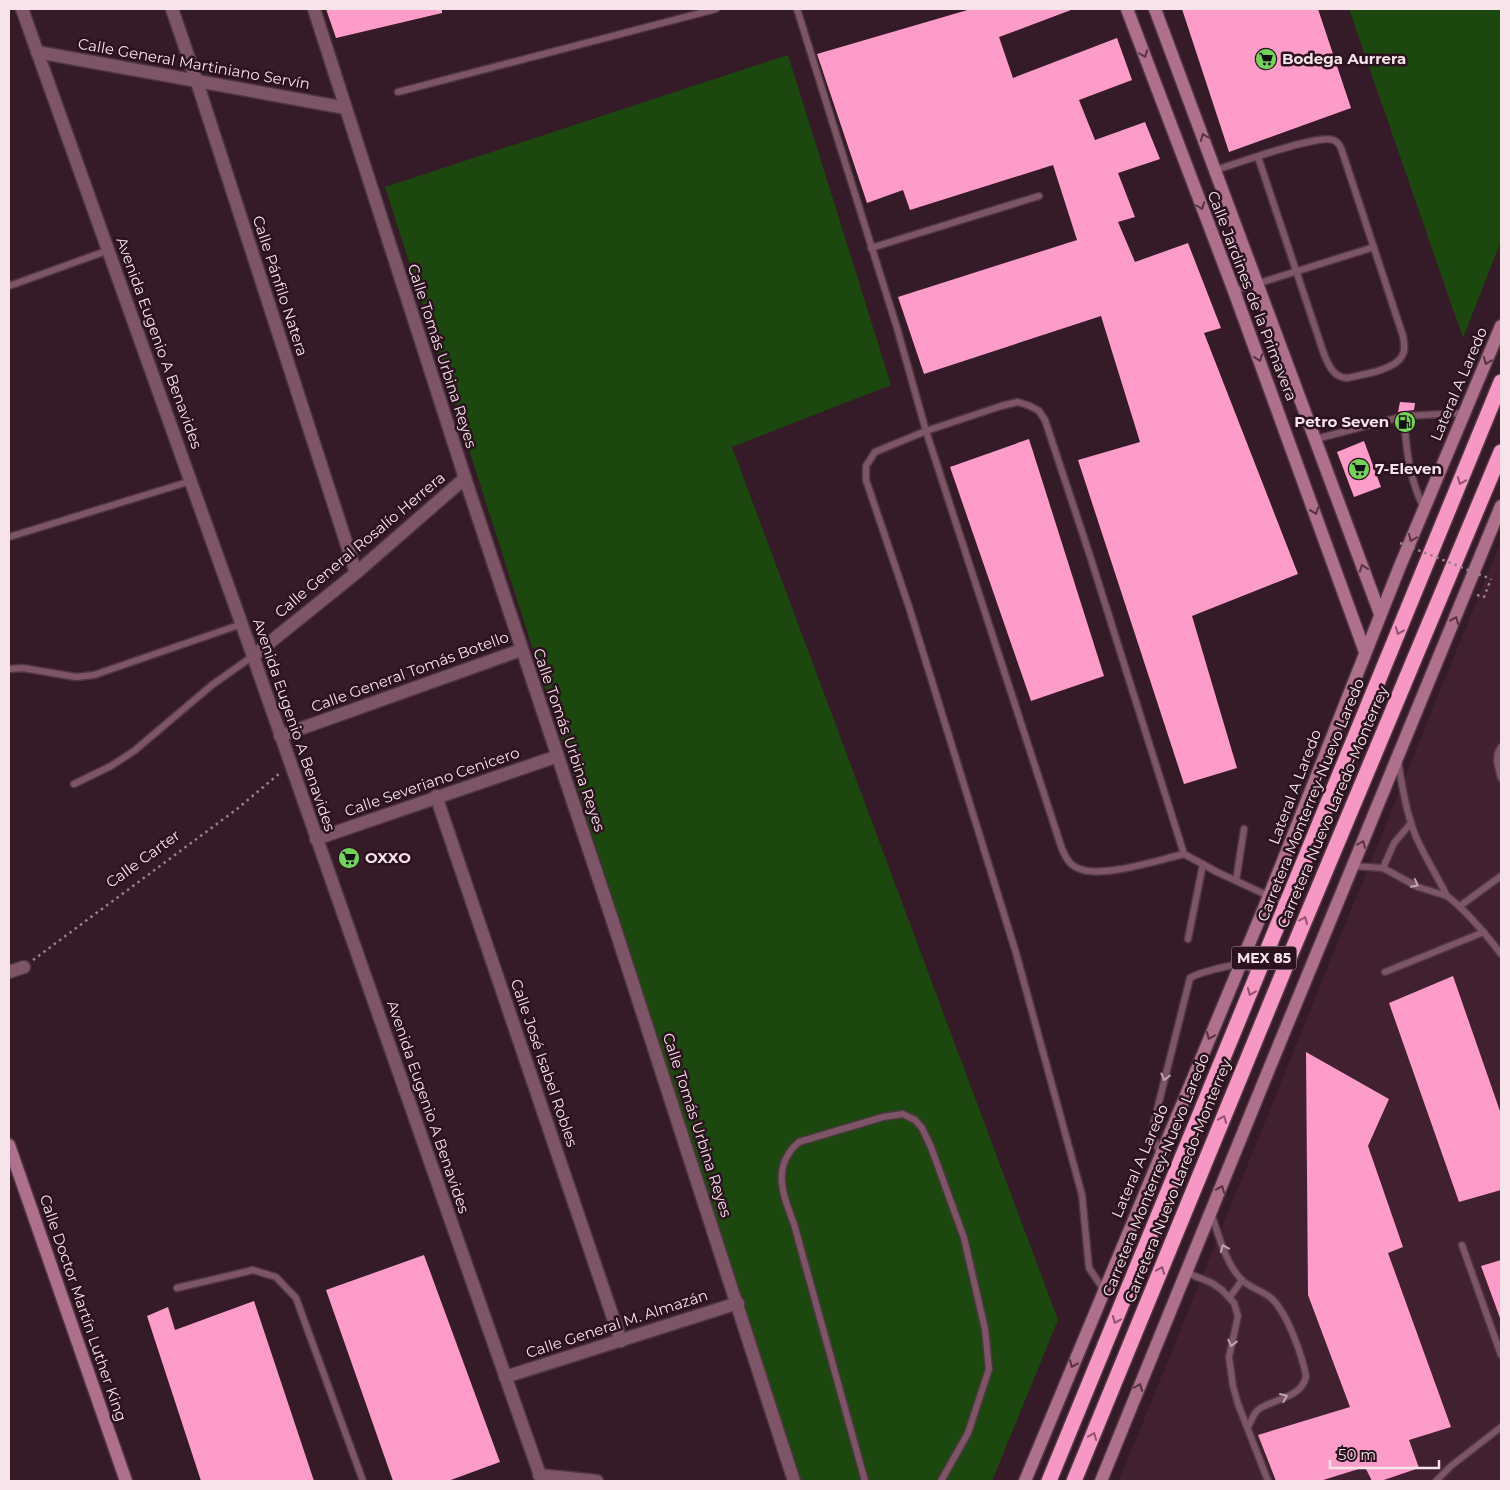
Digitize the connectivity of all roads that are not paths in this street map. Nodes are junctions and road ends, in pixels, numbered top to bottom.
1 (22, 9) edge
2 (172, 9) edge
3 (314, 9) edge
4 (716, 9) edge
5 (797, 9) edge
6 (1126, 9) edge
7 (1155, 9) edge
8 (37, 52) junction
9 (197, 82) junction
10 (398, 92) dead end
11 (346, 108) junction
12 (1258, 157) junction
13 (1216, 170) junction
14 (1039, 196) dead end
15 (1374, 246) junction
16 (871, 248) junction
17 (109, 250) junction
18 (1295, 272) junction
19 (1258, 284) junction
20 (9, 286) edge
21 (1234, 292) junction
22 (1501, 326) edge
23 (1501, 382) edge
24 (1465, 413) junction
25 (1404, 416) junction
26 (926, 431) junction
27 (1316, 439) junction
28 (1501, 452) edge
29 (465, 478) junction
30 (191, 481) junction
31 (1501, 506) edge
32 (1424, 509) junction
33 (9, 537) edge
34 (356, 573) junction
35 (1380, 614) junction
36 (242, 624) junction
37 (522, 650) junction
38 (1366, 652) junction
39 (253, 656) junction
40 (9, 669) edge
41 (280, 736) junction
42 (1501, 747) edge
43 (558, 756) junction
44 (1398, 759) junction
45 (1501, 778) edge
46 (74, 784) dead end
47 (436, 796) junction
48 (1411, 823) junction
49 (1244, 829) dead end
50 (316, 839) junction
51 (1184, 854) junction
52 (1203, 864) junction
53 (1352, 866) junction
54 (1383, 868) junction
55 (1501, 876) edge
56 (1236, 881) junction
57 (1269, 896) junction
58 (1447, 896) junction
59 (1287, 904) junction
60 (1460, 906) junction
61 (1484, 932) junction
62 (1188, 939) dead end
63 (1501, 954) edge
64 (1240, 965) junction
65 (24, 967) road end
66 (9, 972) edge
67 (1259, 972) junction
68 (1385, 972) dead end
69 (9, 1145) edge
70 (1160, 1156) junction
71 (1211, 1213) junction
72 (1462, 1245) dead end
73 (1185, 1272) junction
74 (1242, 1280) junction
75 (177, 1288) dead end
76 (1104, 1290) junction
77 (1230, 1297) junction
78 (738, 1303) junction
79 (621, 1341) junction
80 (1501, 1355) edge
81 (505, 1376) junction
82 (1248, 1427) junction
83 (1501, 1427) edge
84 (540, 1478) edge
85 (126, 1481) edge
86 (363, 1481) edge
87 (597, 1481) edge
88 (794, 1481) edge
89 (865, 1481) edge
90 (941, 1481) edge
91 (1025, 1481) edge
92 (1049, 1481) edge
93 (1074, 1481) edge
94 (1101, 1481) edge
95 (1268, 1481) edge
96 (1436, 1481) edge

1 - 8 street, Avenida Eugenio A Benavides
2 - 9 street, Calle Pánfilo Natera
3 - 11 street, Calle Tomás Urbina Reyes
4 - 10 lane
5 - 16 lane
6 -> 21 street, Calle Jardines de la Primavera
13 -> 7 street, Calle Jardines de la Primavera
8 - 9 street, Calle General Martiniano Servín
8 - 17 street, Avenida Eugenio A Benavides
9 - 11 street, Calle General Martiniano Servín
9 - 34 street, Calle Pánfilo Natera
11 - 29 street, Calle Tomás Urbina Reyes
12 - 13 lane
12 - 15 lane
12 - 18 lane
13 - 19 street, Calle Jardines de la Primavera
14 - 16 lane
15 - 18 lane
15 - 18 lane
16 - 26 lane
17 - 20 lane
17 - 30 street, Avenida Eugenio A Benavides
18 - 19 lane
19 - 21 lane
19 - 27 street, Calle Jardines de la Primavera
21 -> 38 street, Calle Jardines de la Primavera
22 -> 24 street, Lateral A Laredo
23 -> 59 highway, Carretera Monterrey-Nuevo Laredo / MEX 85
24 - 25 lane
24 - 32 street, Lateral A Laredo
25 - 27 lane
25 - 32 lane
26 - 51 lane
26 - 51 lane
26 - 76 lane
35 -> 27 street, Calle Jardines de la Primavera
93 -> 28 highway, Carretera Nuevo Laredo-Monterrey / MEX 85
29 - 34 street, Calle General Rosalío Herrera
29 - 37 street, Calle Tomás Urbina Reyes
30 - 33 lane
30 - 36 street, Avenida Eugenio A Benavides
44 -> 31 street
32 -> 35 street, Lateral A Laredo
34 - 39 street, Calle General Rosalío Herrera
35 - 38 street, Lateral A Laredo
36 - 39 street, Avenida Eugenio A Benavides
36 - 40 lane
37 - 41 street, Calle General Tomás Botello
37 - 43 street, Calle Tomás Urbina Reyes
38 - 57 street, Lateral A Laredo
39 - 41 street, Avenida Eugenio A Benavides
39 - 46 lane
41 - 50 street, Avenida Eugenio A Benavides
42 - 45 lane
43 - 47 street, Calle Severiano Cenicero
43 - 78 street, Calle Tomás Urbina Reyes
44 - 48 lane
53 -> 44 street
47 - 50 street, Calle Severiano Cenicero
47 - 79 street, Calle José Isabel Robles
48 - 54 lane
48 - 58 lane
49 - 56 lane
50 - 81 street, Avenida Eugenio A Benavides
51 - 52 lane
52 - 56 lane
52 - 62 lane
53 - 54 lane
71 -> 53 street
54 -> 58 lane
55 - 60 lane
56 - 57 lane
57 - 59 lane
57 - 64 street, Lateral A Laredo
58 - 60 lane
59 - 67 highway, Carretera Monterrey-Nuevo Laredo / MEX 85
60 - 61 lane
61 - 63 lane
61 - 68 lane
64 - 67 lane
64 -> 70 street, Lateral A Laredo
64 -> 70 lane
65 - 66 street
67 -> 92 highway, Carretera Monterrey-Nuevo Laredo / MEX 85
69 - 85 street, Calle Doctor Martín Luther King
70 - 76 street, Lateral A Laredo
71 - 73 street
74 -> 71 lane
72 - 80 lane
73 - 77 lane
94 -> 73 street
74 - 77 lane
82 -> 74 lane
75 - 86 lane
76 -> 91 street, Lateral A Laredo
77 -> 82 lane
78 - 79 street, Calle General M. Almazán
78 - 88 street, Calle Tomás Urbina Reyes
79 - 81 street, Calle General M. Almazán
81 - 84 street, Avenida Eugenio A Benavides
82 - 95 lane
83 - 96 lane
84 - 87 street
89 - 90 lane

